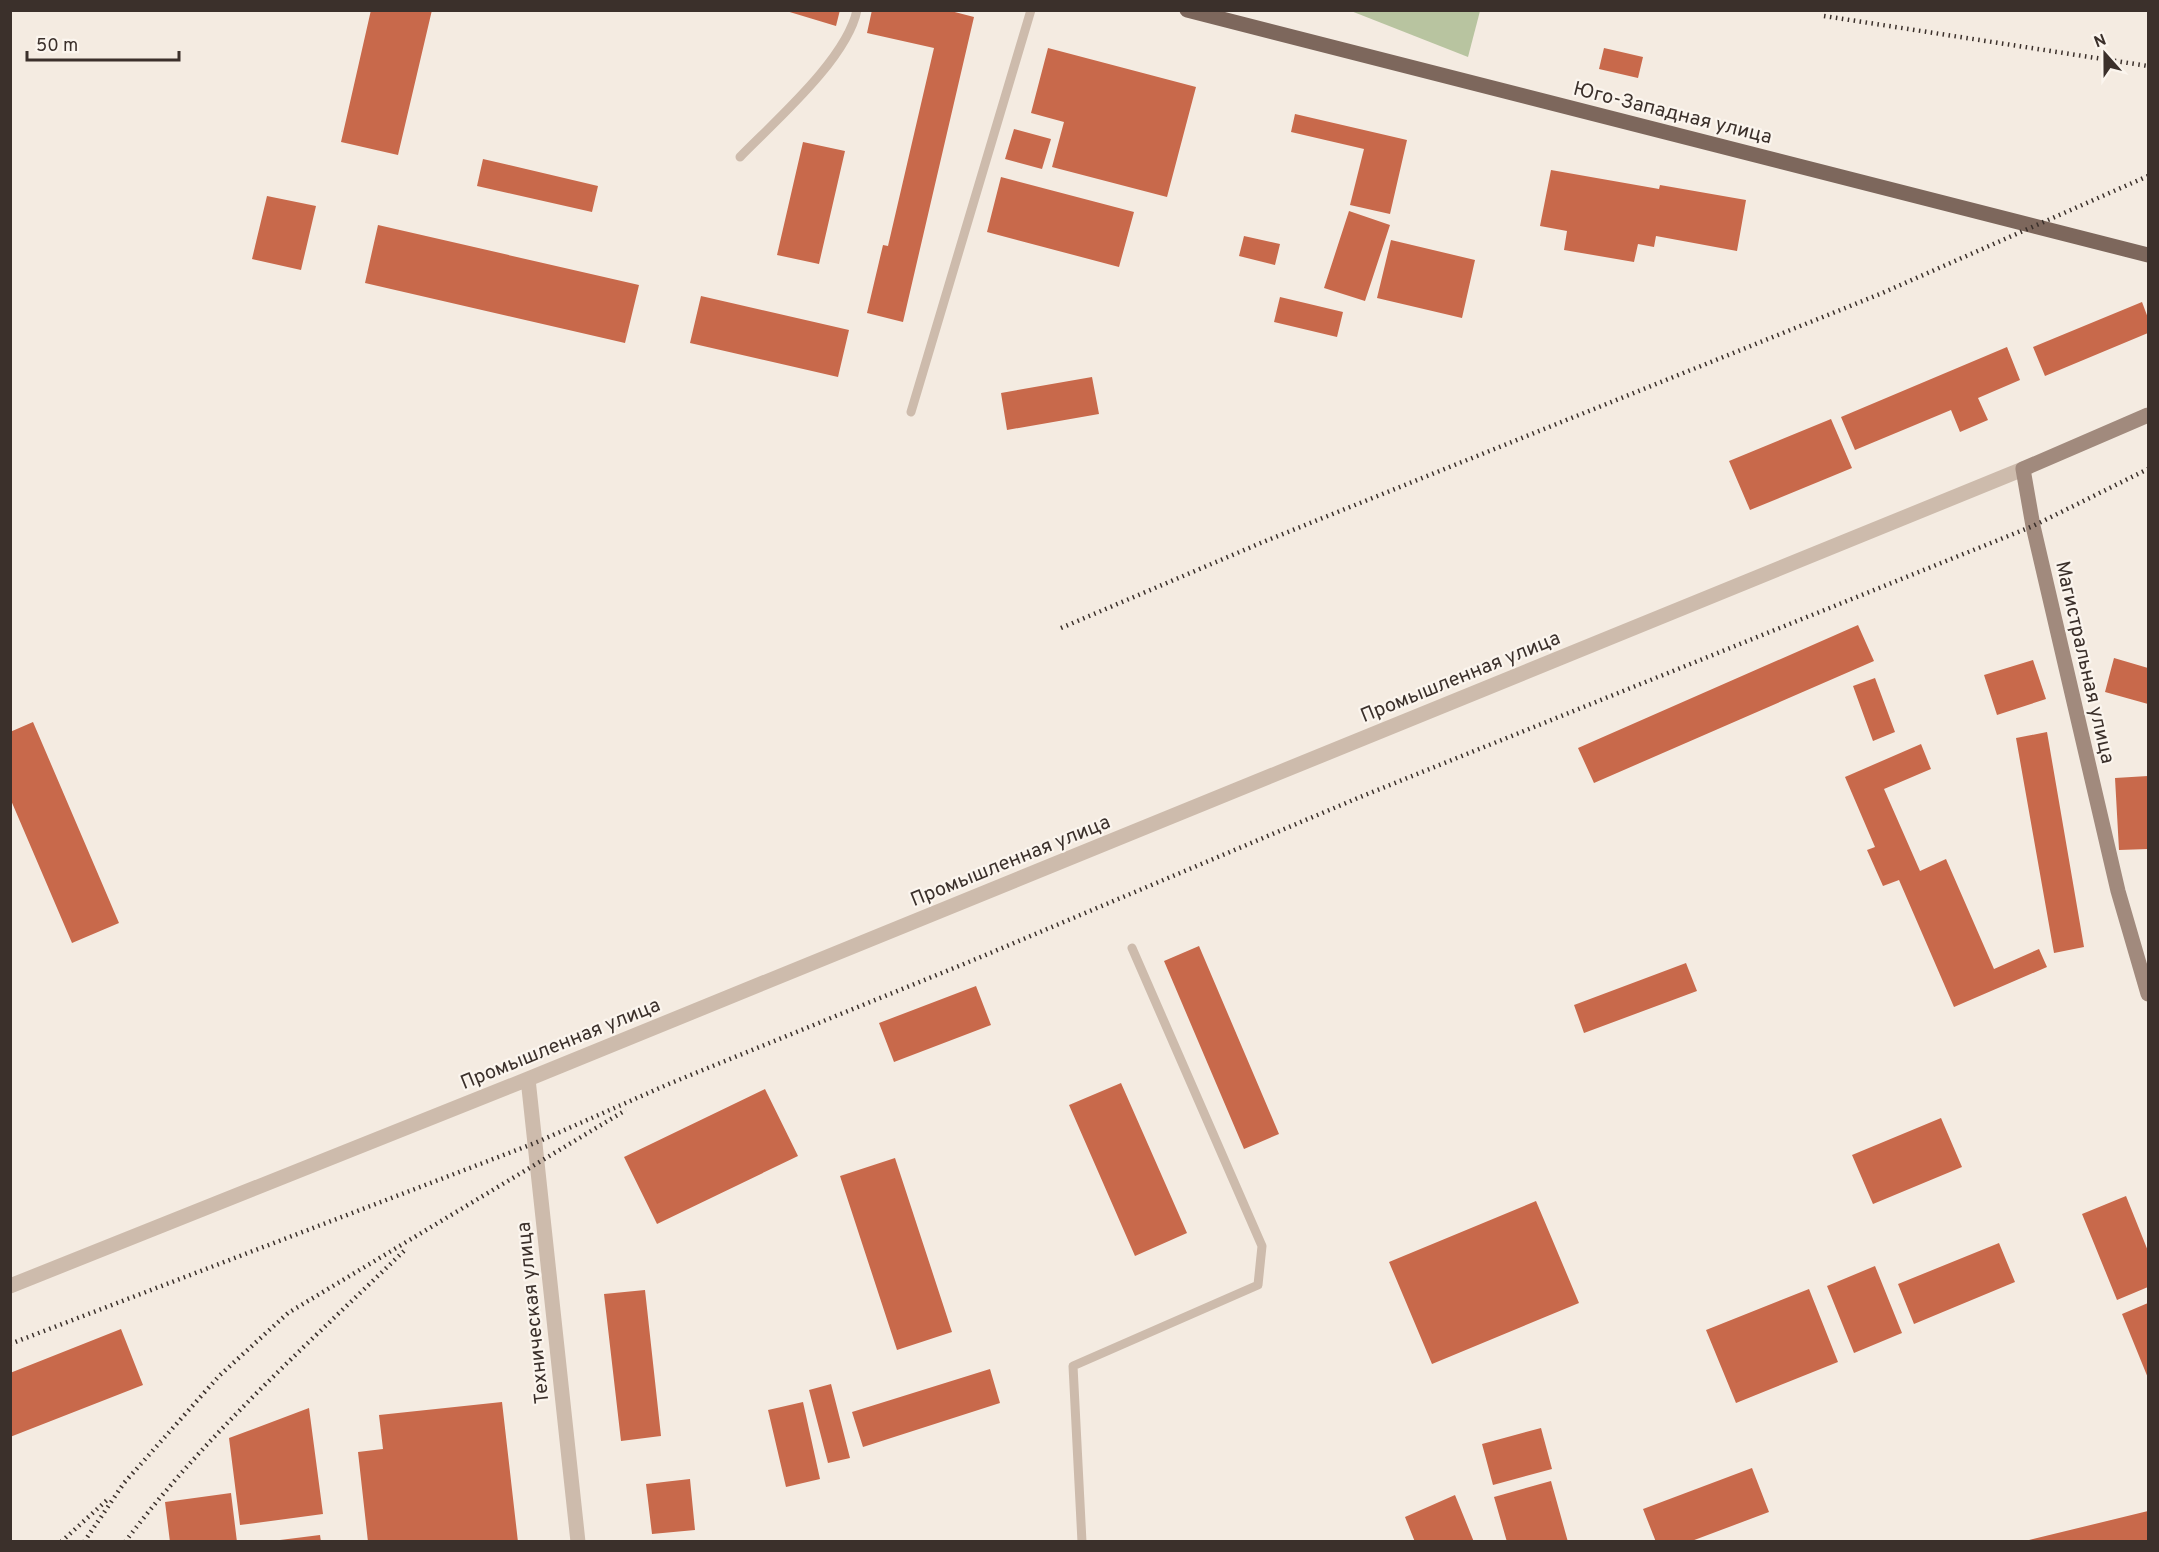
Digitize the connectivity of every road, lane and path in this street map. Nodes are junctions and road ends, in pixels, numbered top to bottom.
1 (857, 10) edge
2 (1031, 10) edge
3 (1188, 10) edge
4 (740, 157) dead end
5 (2148, 255) edge
6 (911, 412) dead end
7 (2148, 415) edge
8 (2023, 469) junction
9 (1132, 948) dead end
10 (2148, 994) edge
11 (528, 1079) junction
12 (10, 1286) edge
13 (578, 1542) edge
14 (1082, 1542) edge

1 - 4 lane
2 - 6 lane
3 - 5 main road, Юго-Западная улица
7 - 8 street
8 - 10 street, Магистральная улица
8 - 11 street, Промышленная улица
9 - 14 lane
11 - 12 street, Промышленная улица
11 - 13 street, Техническая улица

